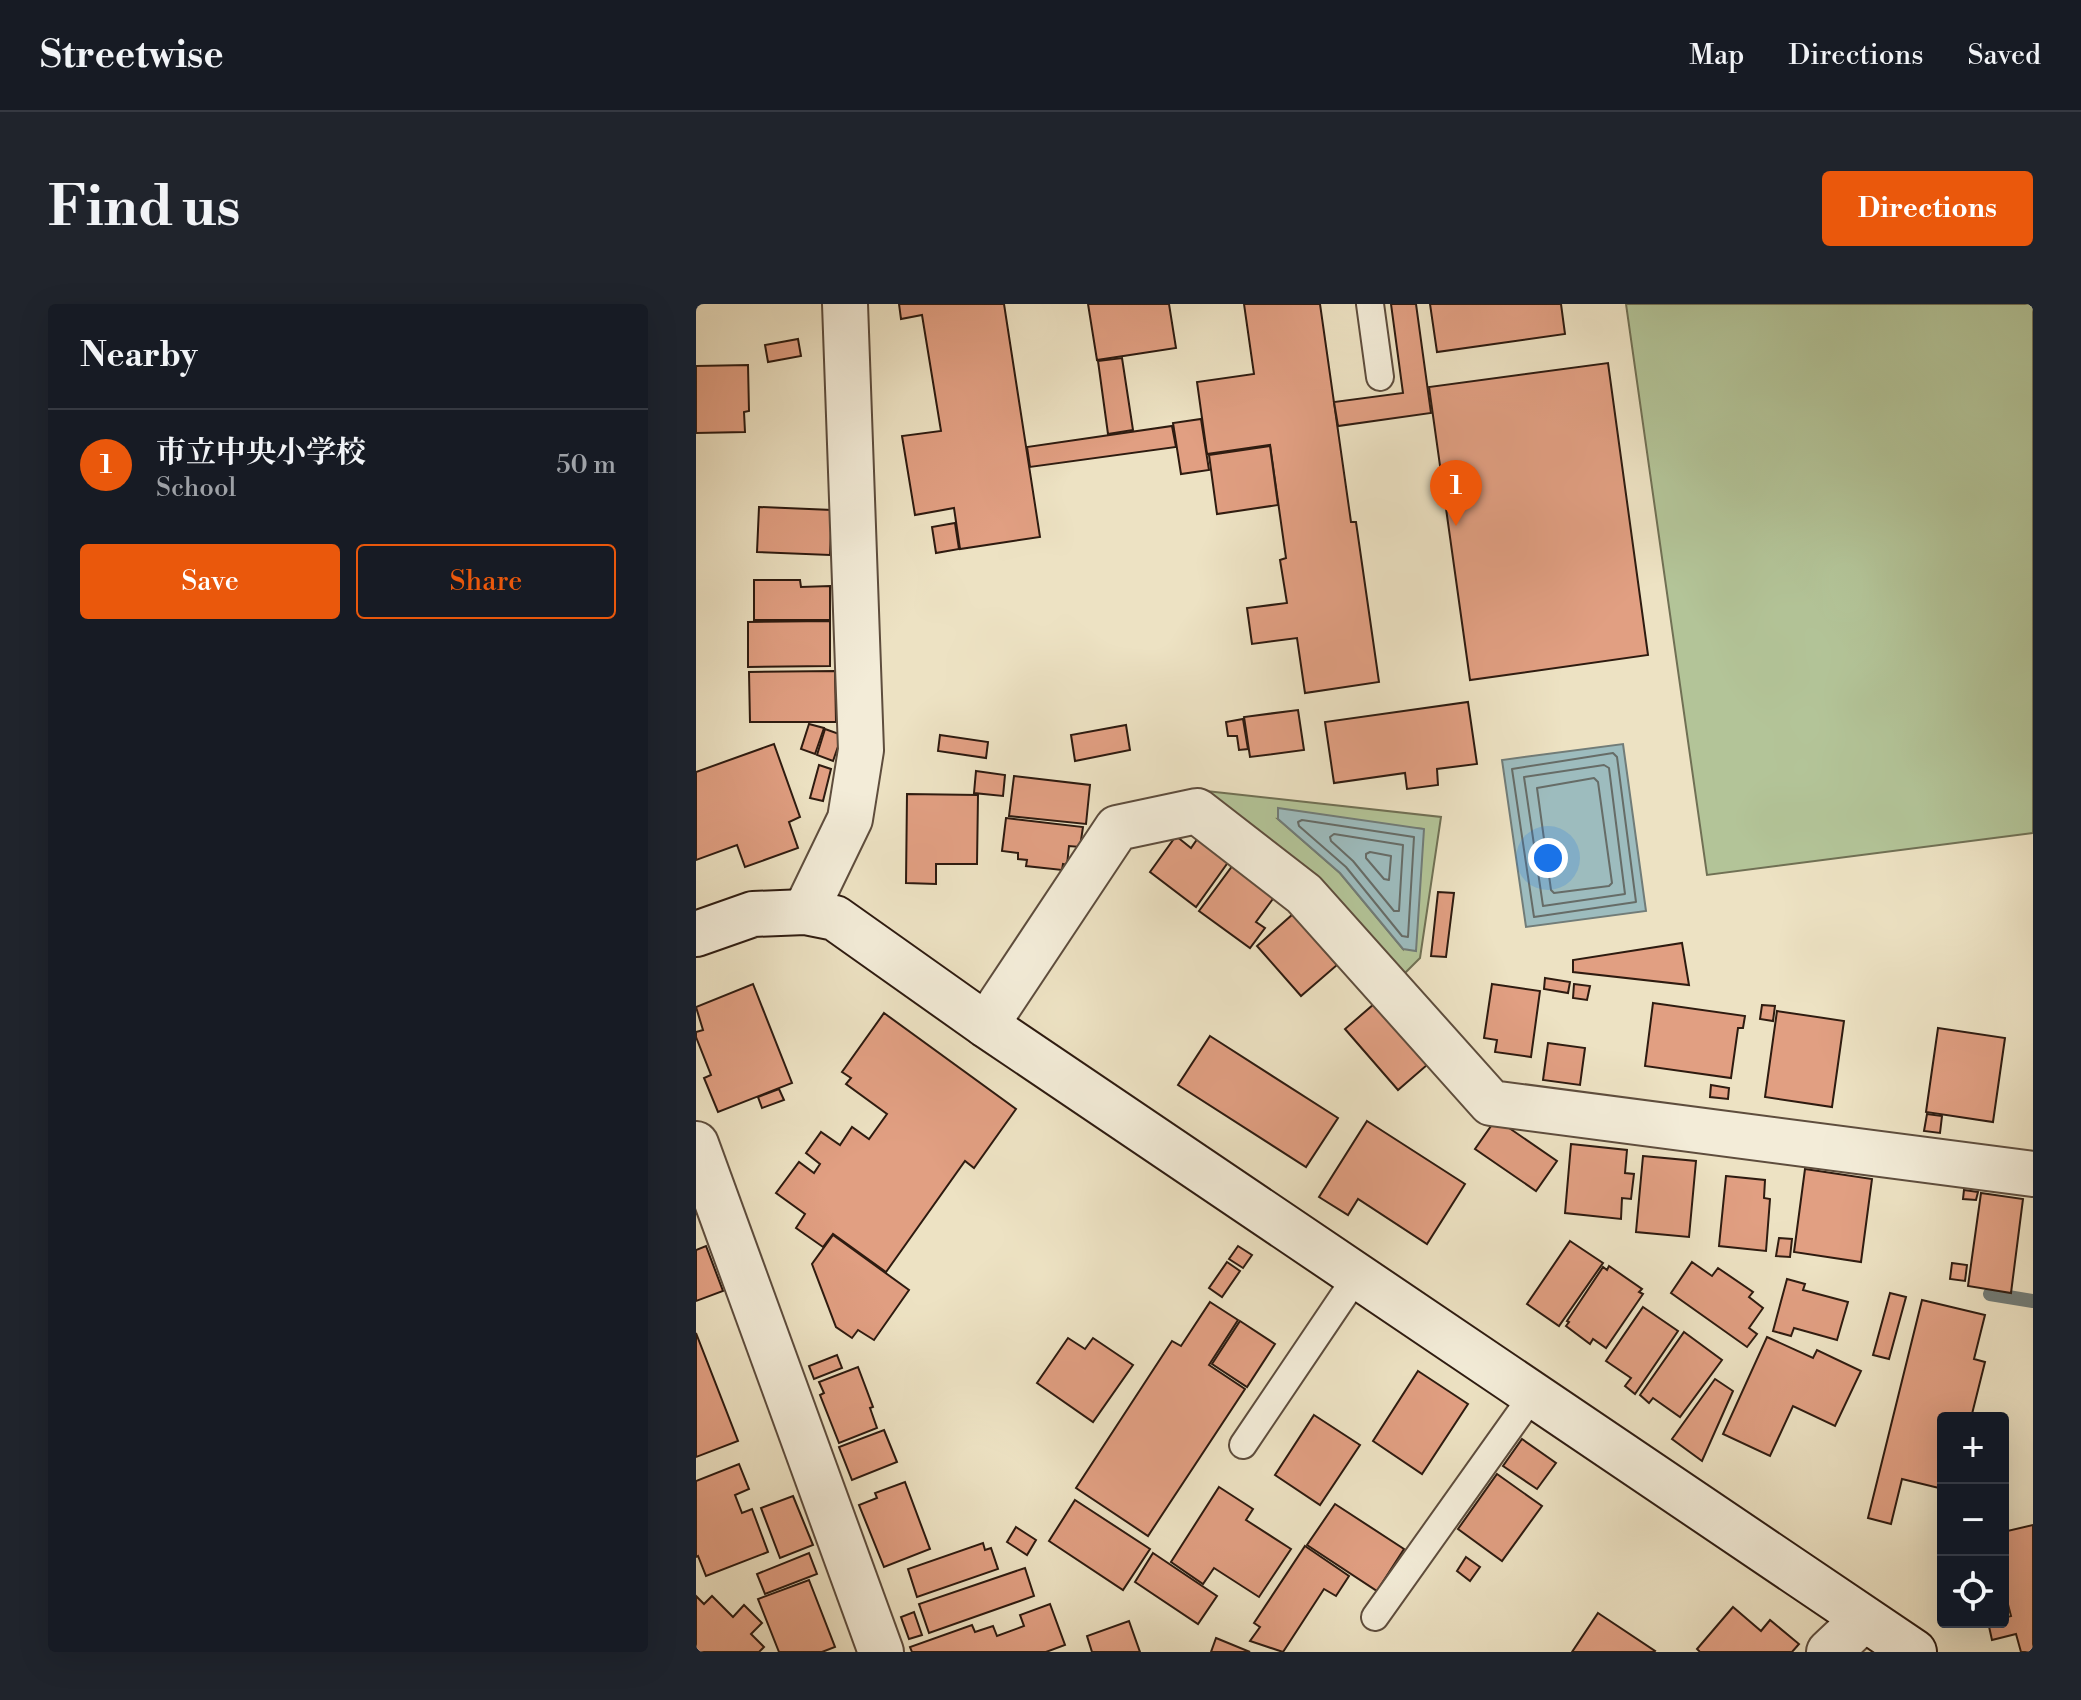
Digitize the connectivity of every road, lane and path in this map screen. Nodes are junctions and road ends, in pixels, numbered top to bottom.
1 (845, 304) edge
2 (1370, 304) edge
3 (1380, 377) dead end
4 (805, 912) junction
5 (696, 934) edge
6 (986, 1025) junction
7 (696, 1144) edge
8 (2033, 1174) edge
9 (1357, 1276) junction
10 (1533, 1395) junction
11 (1243, 1445) dead end
12 (1375, 1617) dead end
13 (1842, 1642) edge
14 (881, 1652) edge
15 (1914, 1652) edge

1 - 4 street
2 - 3 lane
4 - 5 street
4 - 6 street
6 - 8 street
6 - 9 street
7 - 14 street
9 - 10 street
9 - 11 lane
10 - 12 lane
10 - 13 street
13 - 15 street

